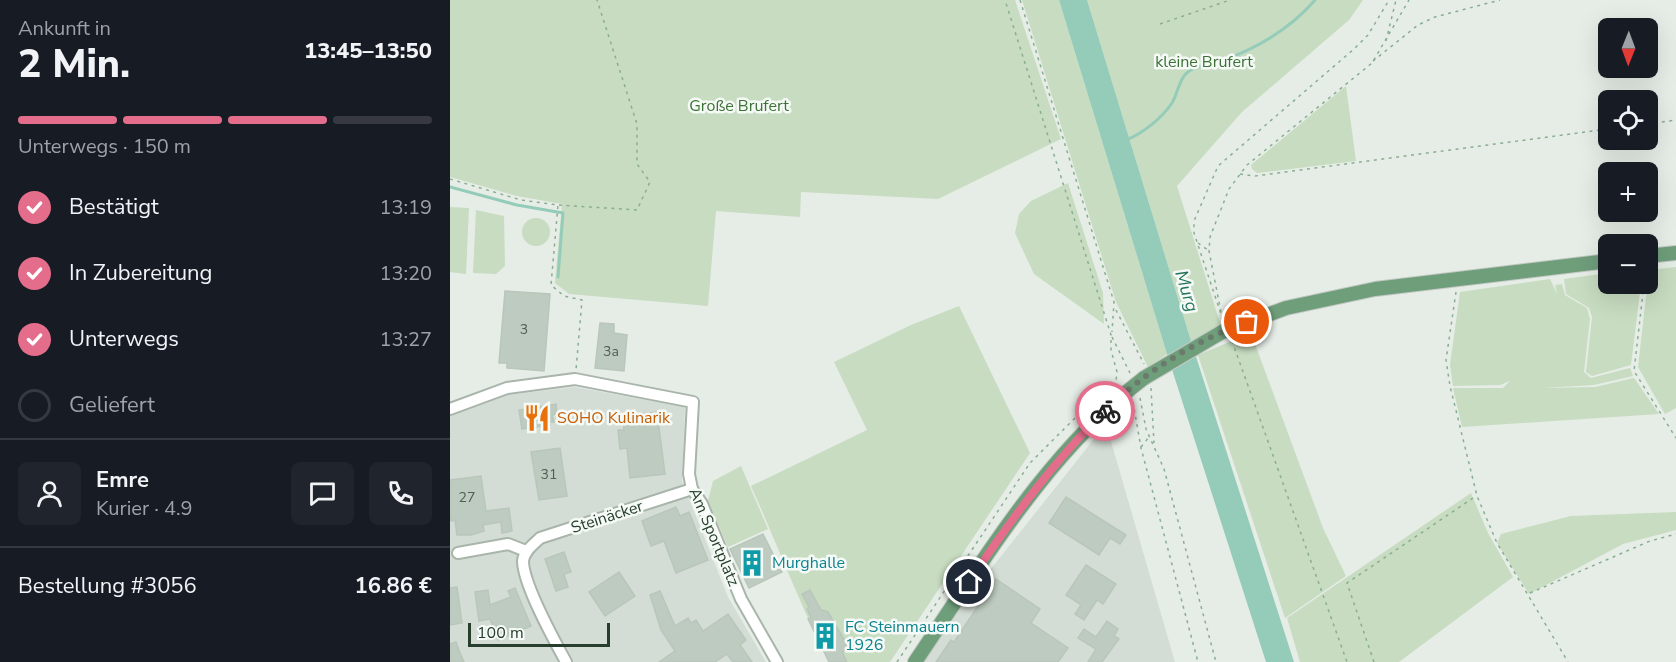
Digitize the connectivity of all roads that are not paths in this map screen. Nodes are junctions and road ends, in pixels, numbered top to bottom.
1 (1676, 253) edge
2 (1658, 255) edge
3 (1598, 262) edge
4 (450, 409) edge
5 (692, 489) junction
6 (526, 551) junction
7 (458, 553) dead end
8 (566, 662) edge
9 (777, 662) edge
10 (915, 662) edge

1 - 2 main road
3 - 10 main road, bridge
4 - 5 street, Am Sportplatz
5 - 6 street, Steinäcker
5 - 9 street, Am Sportplatz
6 - 7 street
6 - 8 street

